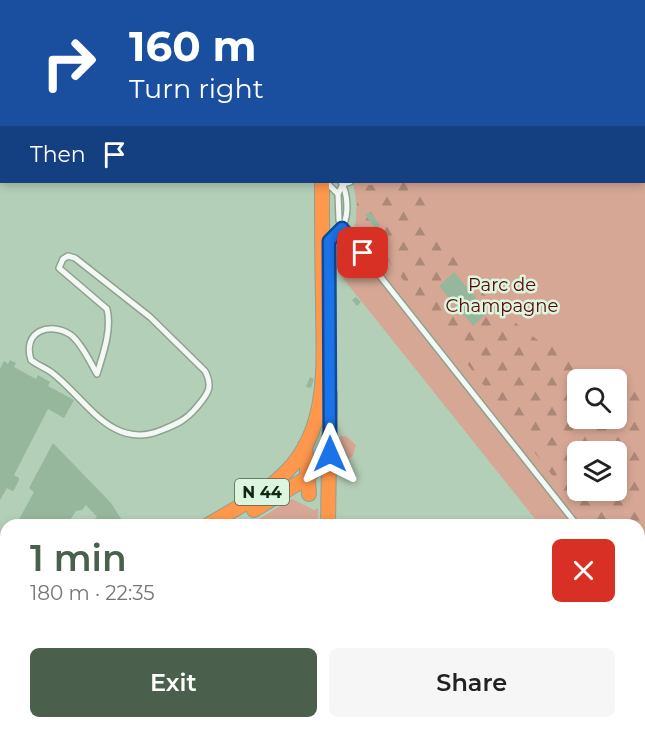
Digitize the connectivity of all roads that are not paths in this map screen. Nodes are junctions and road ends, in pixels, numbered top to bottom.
1 (332, 187) edge
2 (342, 228) junction
3 (329, 241) junction
4 (97, 374) joint
5 (307, 442) junction
6 (330, 454) junction
7 (308, 478) junction
8 (328, 480) junction
9 (309, 494) joint
10 (217, 519) edge
11 (239, 519) edge
12 (328, 519) edge
13 (572, 519) edge

1 - 2 lane
1 - 2 lane
1 - 3 main road
1 - 5 main road, N 44
2 - 3 lane
2 - 13 lane
3 - 6 main road
4 - 4 lane
5 - 6 street
5 - 7 main road
5 - 10 main road, N 44
6 - 7 main road, N 44
6 - 8 main road
7 - 9 main road
7 - 11 main road, N 44
8 - 9 street
8 - 12 main road

